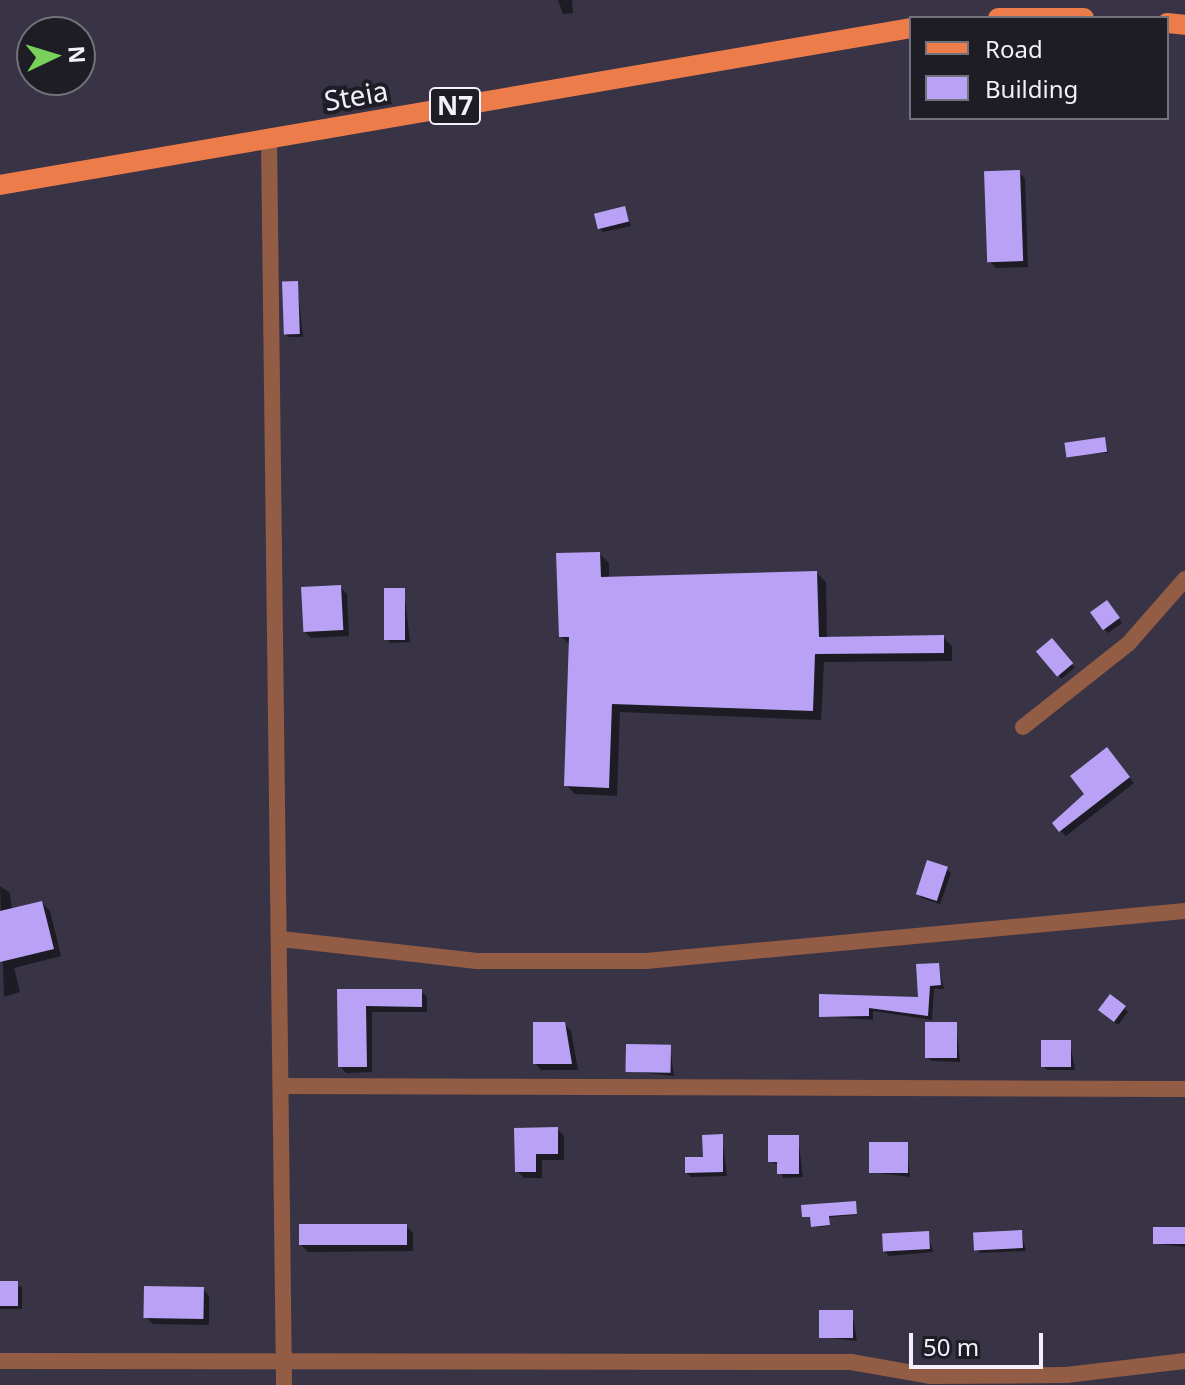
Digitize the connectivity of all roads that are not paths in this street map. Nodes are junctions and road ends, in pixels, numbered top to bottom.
1 (909, 28) edge
2 (269, 138) junction
3 (0, 185) edge
4 (1185, 579) edge
5 (1023, 727) dead end
6 (1185, 911) edge
7 (281, 939) junction
8 (281, 1086) junction
9 (1185, 1089) edge
10 (285, 1360) junction
11 (0, 1361) edge
12 (1185, 1361) edge
13 (284, 1385) edge

1 - 2 main road, Steia / N7
2 - 3 main road, Steia / N7
2 - 7 street
4 - 5 street
6 - 7 street
7 - 8 street
8 - 9 street
8 - 10 street
10 - 11 street
10 - 12 street
10 - 13 street

